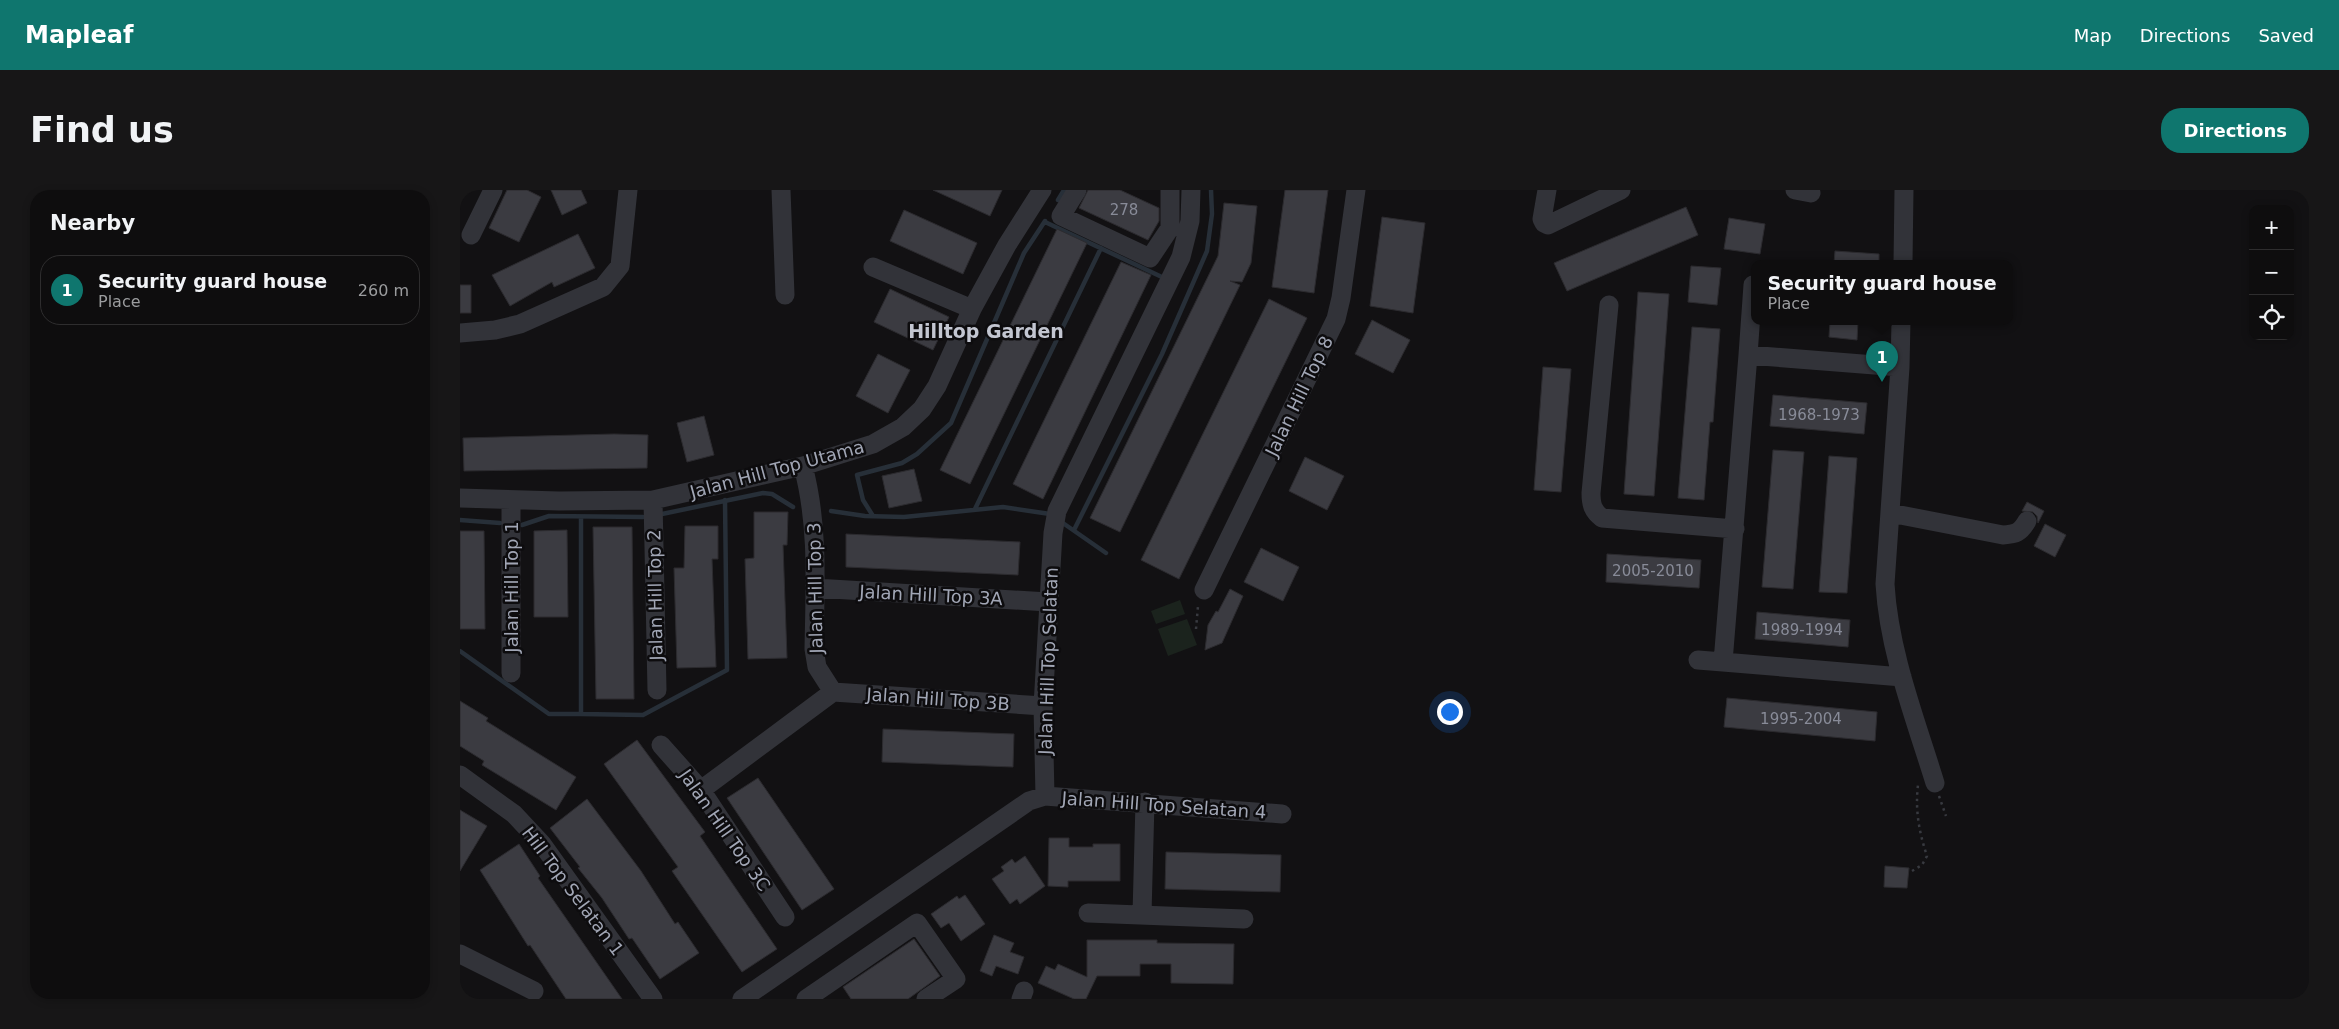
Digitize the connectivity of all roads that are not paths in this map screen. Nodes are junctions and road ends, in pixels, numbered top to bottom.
1 (493, 190) edge
2 (628, 190) edge
3 (781, 190) edge
4 (1077, 190) edge
5 (1170, 190) edge
6 (1192, 190) edge
7 (1356, 190) edge
8 (1547, 190) edge
9 (1621, 190) edge
10 (1904, 190) edge
11 (1038, 195) edge
12 (1061, 216) junction
13 (471, 235) dead end
14 (1902, 260) edge
15 (873, 267) dead end
16 (785, 295) dead end
17 (1609, 305) dead end
18 (972, 310) junction
19 (1751, 313) edge
20 (1901, 325) edge
21 (460, 333) edge
22 (1748, 356) junction
23 (1900, 368) junction
24 (803, 466) junction
25 (460, 498) edge
26 (511, 500) junction
27 (653, 500) junction
28 (1890, 513) junction
29 (2027, 521) dead end
30 (1735, 529) junction
31 (815, 588) junction
32 (1204, 590) road end
33 (1048, 602) junction
34 (1698, 660) dead end
35 (1723, 662) junction
36 (511, 673) dead end
37 (1902, 677) junction
38 (656, 690) dead end
39 (833, 692) junction
40 (1043, 706) junction
41 (662, 745) dead end
42 (460, 775) edge
43 (1933, 778) road end
44 (701, 790) junction
45 (1045, 796) junction
46 (1145, 802) junction
47 (1282, 814) dead end
48 (1088, 913) dead end
49 (1142, 914) junction
50 (785, 917) dead end
51 (1244, 919) dead end
52 (460, 954) edge
53 (534, 991) dead end
54 (761, 994) edge
55 (653, 999) edge
56 (742, 999) edge
57 (806, 999) edge
58 (926, 999) edge

1 - 13 street
2 - 21 street
3 - 16 street
4 - 12 street
5 - 12 street
6 - 33 street, Jalan Hill Top Selatan
7 - 32 street, Jalan Hill Top 8
8 - 9 street
10 - 14 street
11 - 12 street
11 - 18 street, Jalan Hill Top Utama
15 - 18 street
17 - 30 street
18 - 24 street, Jalan Hill Top Utama
19 - 22 street
20 - 23 street
22 - 23 street
22 - 30 street
23 - 28 street
24 - 27 street, Jalan Hill Top Utama
24 - 31 street, Jalan Hill Top 3
25 - 26 street, Jalan Hill Top Utama
26 - 27 street, Jalan Hill Top Utama
26 - 36 street, Jalan Hill Top 1
27 - 38 street, Jalan Hill Top 2
28 - 29 street
28 - 37 street
30 - 35 street
31 - 33 street, Jalan Hill Top 3A
31 - 39 street, Jalan Hill Top 3
33 - 40 street, Jalan Hill Top Selatan
34 - 35 street
35 - 37 street
37 - 43 street
39 - 40 street, Jalan Hill Top 3B
39 - 44 street
40 - 45 street, Jalan Hill Top Selatan
41 - 44 street, Jalan Hill Top 3C
42 - 55 street, Hill Top Selatan 1
44 - 50 street, Jalan Hill Top 3C
45 - 46 street, Jalan Hill Top Selatan 4
45 - 54 street
46 - 47 street, Jalan Hill Top Selatan 4
46 - 49 street
48 - 49 street
49 - 51 street
52 - 53 street
54 - 56 street
57 - 58 street

